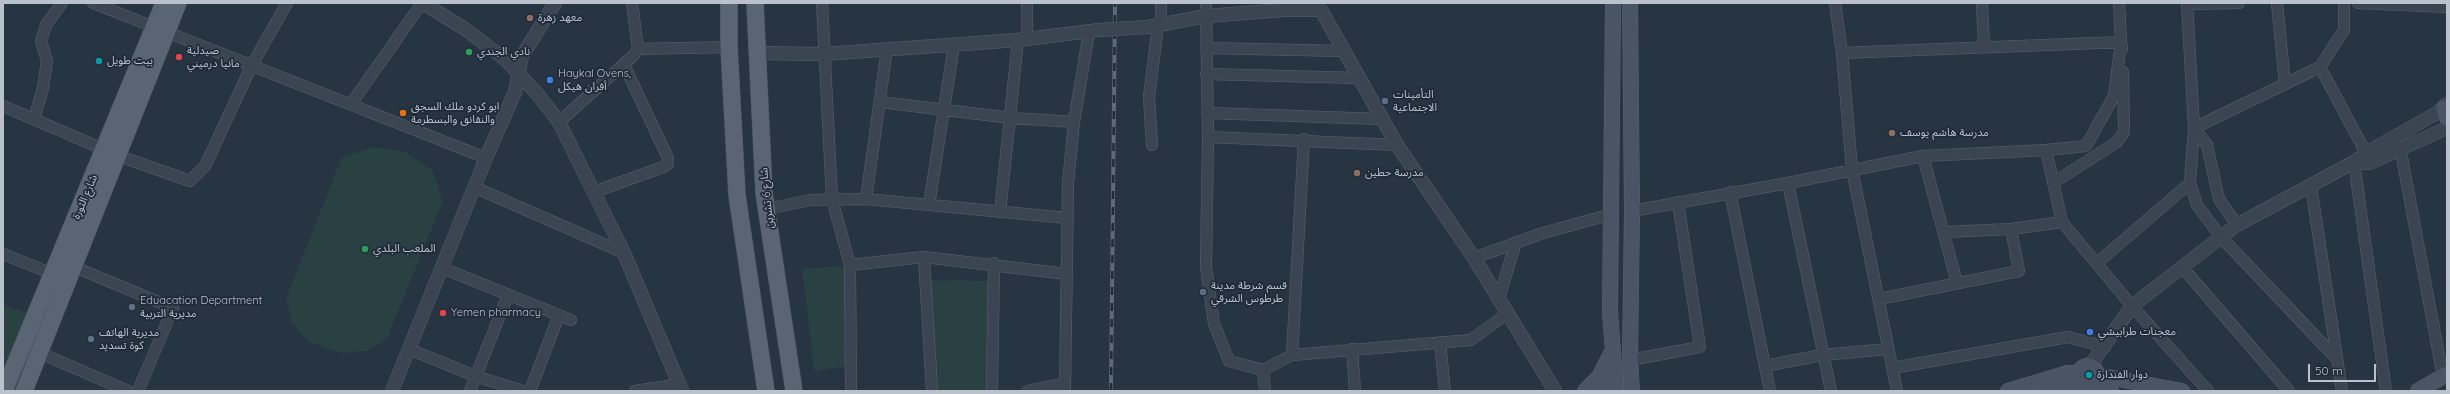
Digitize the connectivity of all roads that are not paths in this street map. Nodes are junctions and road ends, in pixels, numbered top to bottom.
1 (62, 3) edge
2 (93, 3) edge
3 (164, 3) edge
4 (178, 3) edge
5 (287, 3) edge
6 (423, 3) edge
7 (555, 3) edge
8 (632, 3) edge
9 (729, 3) edge
10 (755, 3) edge
11 (822, 3) edge
12 (1026, 3) edge
13 (1161, 3) edge
14 (1613, 3) edge
15 (1630, 3) edge
16 (1835, 3) edge
17 (1982, 3) edge
18 (2119, 3) edge
19 (2239, 3) edge
20 (2277, 3) edge
21 (2344, 3) edge
22 (2358, 3) edge
23 (2187, 4) edge
24 (1284, 6) edge
25 (2444, 6) edge
26 (1206, 10) edge
27 (1156, 25) junction
28 (160, 29) junction
29 (1094, 31) junction
30 (1022, 39) junction
31 (2121, 42) junction
32 (954, 45) junction
33 (729, 47) junction
34 (1984, 47) junction
35 (1206, 48) junction
36 (638, 49) junction
37 (887, 49) junction
38 (1344, 51) junction
39 (756, 53) junction
40 (1842, 53) junction
41 (824, 54) junction
42 (252, 65) junction
43 (624, 65) junction
44 (2320, 67) junction
45 (518, 72) junction
46 (1206, 74) junction
47 (1360, 78) junction
48 (2285, 84) junction
49 (880, 102) junction
50 (351, 104) junction
51 (3, 106) edge
52 (944, 109) junction
53 (2446, 110) edge
54 (1207, 113) junction
55 (1011, 118) junction
56 (34, 119) junction
57 (1382, 119) junction
58 (559, 122) junction
59 (1074, 122) junction
60 (2194, 128) junction
61 (2447, 128) edge
62 (1208, 136) junction
63 (1304, 139) junction
64 (1152, 144) dead end
65 (1397, 145) junction
66 (2400, 147) junction
67 (2046, 150) junction
68 (112, 152) junction
69 (2366, 153) junction
70 (1923, 156) junction
71 (486, 158) junction
72 (2354, 162) junction
73 (1852, 170) junction
74 (1788, 183) junction
75 (2053, 183) junction
76 (2190, 183) junction
77 (2311, 186) junction
78 (474, 187) junction
79 (594, 192) junction
80 (1730, 192) junction
81 (832, 199) junction
82 (866, 200) junction
83 (1678, 202) junction
84 (929, 205) junction
85 (767, 209) junction
86 (1632, 211) junction
87 (1000, 212) junction
88 (1612, 214) junction
89 (1068, 218) junction
90 (2062, 222) junction
91 (2238, 225) junction
92 (2011, 229) junction
93 (1945, 232) junction
94 (2221, 237) junction
95 (1516, 242) junction
96 (624, 253) junction
97 (3, 254) edge
98 (924, 256) junction
99 (1474, 258) junction
100 (2097, 263) junction
101 (994, 264) junction
102 (850, 265) junction
103 (72, 266) junction
104 (442, 268) junction
105 (2183, 268) junction
106 (53, 274) junction
107 (1067, 274) junction
108 (1957, 283) junction
109 (508, 295) junction
110 (1499, 298) junction
111 (1879, 299) junction
112 (2132, 306) junction
113 (1630, 311) junction
114 (1610, 312) junction
115 (1508, 313) junction
116 (559, 315) junction
117 (571, 320) dead end
118 (1440, 342) junction
119 (2105, 347) junction
120 (409, 349) junction
121 (1352, 349) junction
122 (1888, 349) junction
123 (40, 353) junction
124 (1822, 355) junction
125 (1292, 356) junction
126 (1610, 358) junction
127 (2337, 359) junction
128 (1630, 360) junction
129 (1765, 366) junction
130 (1892, 368) junction
131 (1263, 370) junction
132 (2445, 375) edge
133 (475, 376) junction
134 (2093, 381) edge
135 (681, 387) edge
136 (1065, 387) edge
137 (4, 391) edge
138 (24, 391) edge
139 (128, 391) edge
140 (138, 391) edge
141 (392, 391) edge
142 (470, 391) edge
143 (523, 391) edge
144 (530, 391) edge
145 (635, 391) edge
146 (766, 391) edge
147 (794, 391) edge
148 (851, 391) edge
149 (932, 391) edge
150 (992, 391) edge
151 (1027, 391) edge
152 (1265, 391) edge
153 (1355, 391) edge
154 (1445, 391) edge
155 (1552, 391) edge
156 (1555, 391) edge
157 (1585, 391) edge
158 (1604, 391) edge
159 (1616, 391) edge
160 (1632, 391) edge
161 (1770, 391) edge
162 (1831, 391) edge
163 (1897, 391) edge
164 (2008, 391) edge
165 (2049, 391) edge
166 (2182, 391) edge
167 (2208, 391) edge
168 (2289, 391) edge
169 (2342, 391) edge
170 (2386, 391) edge
171 (2418, 391) edge

1 - 56 street
2 - 28 street
3 - 28 main road, شارع الثورة
4 - 28 main road, شارع الثورة
5 - 42 street
6 - 45 street
6 - 50 street
7 - 45 street
8 - 36 street
9 - 33 main road
10 - 39 main road, شارع 6 تشرين
11 - 41 street
12 - 30 street
13 - 27 street
14 - 88 main road
15 - 86 main road
16 - 40 street
17 - 34 street
18 - 31 street
19 - 23 street
20 - 48 street
21 - 44 street
22 - 25 street
23 - 60 street
24 - 26 street
24 - 38 street
26 - 27 street
26 - 35 street
27 - 29 street, bridge
27 - 64 street
28 - 42 street
28 - 68 main road, شارع الثورة
29 - 30 street
29 - 59 street
30 - 32 street
30 - 55 street
31 - 34 street
31 - 67 street
31 - 75 street
32 - 37 street
32 - 52 street
33 - 36 street
33 - 146 main road
34 - 40 street
35 - 38 street
35 - 46 street
36 - 43 street
37 - 41 street
37 - 49 street
38 - 47 street
39 - 41 street
39 - 85 main road, شارع 6 تشرين
40 - 73 street
41 - 81 street
42 - 50 street
42 - 68 street
43 - 58 street
43 - 79 street
44 - 48 street
44 - 69 street
45 - 58 street
45 - 71 street
46 - 47 street
46 - 54 street
47 - 57 street
48 - 60 street
49 - 52 street
49 - 82 street
50 - 71 street
51 - 56 street
52 - 55 street
52 - 84 street
53 - 69 street
54 - 57 street
54 - 62 street
55 - 59 street
55 - 87 street
56 - 68 street
57 - 65 street
58 - 79 street
59 - 89 street
60 - 76 street
60 - 91 street
61 - 66 street
62 - 63 street
62 - 131 street
63 - 65 street
63 - 125 street
65 - 99 street
66 - 72 street
66 - 132 street
67 - 70 street
67 - 75 street
68 - 103 main road, شارع الثورة
68 - 106 main road, شارع الثورة
69 - 72 street
70 - 73 street
70 - 93 street
71 - 78 street
72 - 77 street
72 - 170 street
73 - 74 street
73 - 111 street
74 - 80 street
74 - 124 street
75 - 90 street
76 - 94 street
76 - 100 street
77 - 91 street
77 - 127 street
78 - 96 street
78 - 104 street
79 - 96 street
80 - 83 street
80 - 129 street
81 - 82 street
81 - 85 street
81 - 102 street
82 - 84 street
83 - 86 street
83 - 128 street
84 - 87 street
85 - 147 main road, شارع 6 تشرين
86 - 113 main road
87 - 89 street
88 - 95 street
88 - 114 main road
89 - 107 street
90 - 92 street
90 - 100 street
91 - 94 street
92 - 93 street
92 - 108 street
93 - 108 street
94 - 105 street
94 - 127 street
95 - 99 street
95 - 110 street
96 - 135 street
97 - 106 street
98 - 101 street
98 - 102 street
98 - 149 street
99 - 110 street
100 - 112 street
101 - 107 street
101 - 150 street
102 - 148 street
103 - 123 main road, شارع الثورة
103 - 140 street
104 - 109 street
104 - 120 street
105 - 112 street
105 - 168 street
106 - 137 main road, شارع الثورة
107 - 136 street
108 - 111 street
109 - 116 street
109 - 133 street
110 - 115 street
111 - 122 street
112 - 119 street
112 - 167 street
113 - 114 main road
113 - 128 main road
114 - 126 main road
115 - 118 street
115 - 156 street
116 - 117 street
116 - 144 street
118 - 121 street
118 - 154 street
119 - 130 street
119 - 134 street
120 - 133 street
120 - 141 street
121 - 125 street
121 - 153 street
122 - 124 street
122 - 130 street
123 - 138 main road, شارع الثورة
123 - 139 street
124 - 129 street
124 - 162 street
125 - 131 street
126 - 157 main road
126 - 158 main road
126 - 159 main road
127 - 169 street
128 - 160 main road
129 - 161 street
130 - 163 street
131 - 152 street
132 - 171 main road
133 - 142 street
133 - 143 street
134 - 164 main road
134 - 165 main road
134 - 166 main road
135 - 145 street
136 - 151 street
155 - 156 street

